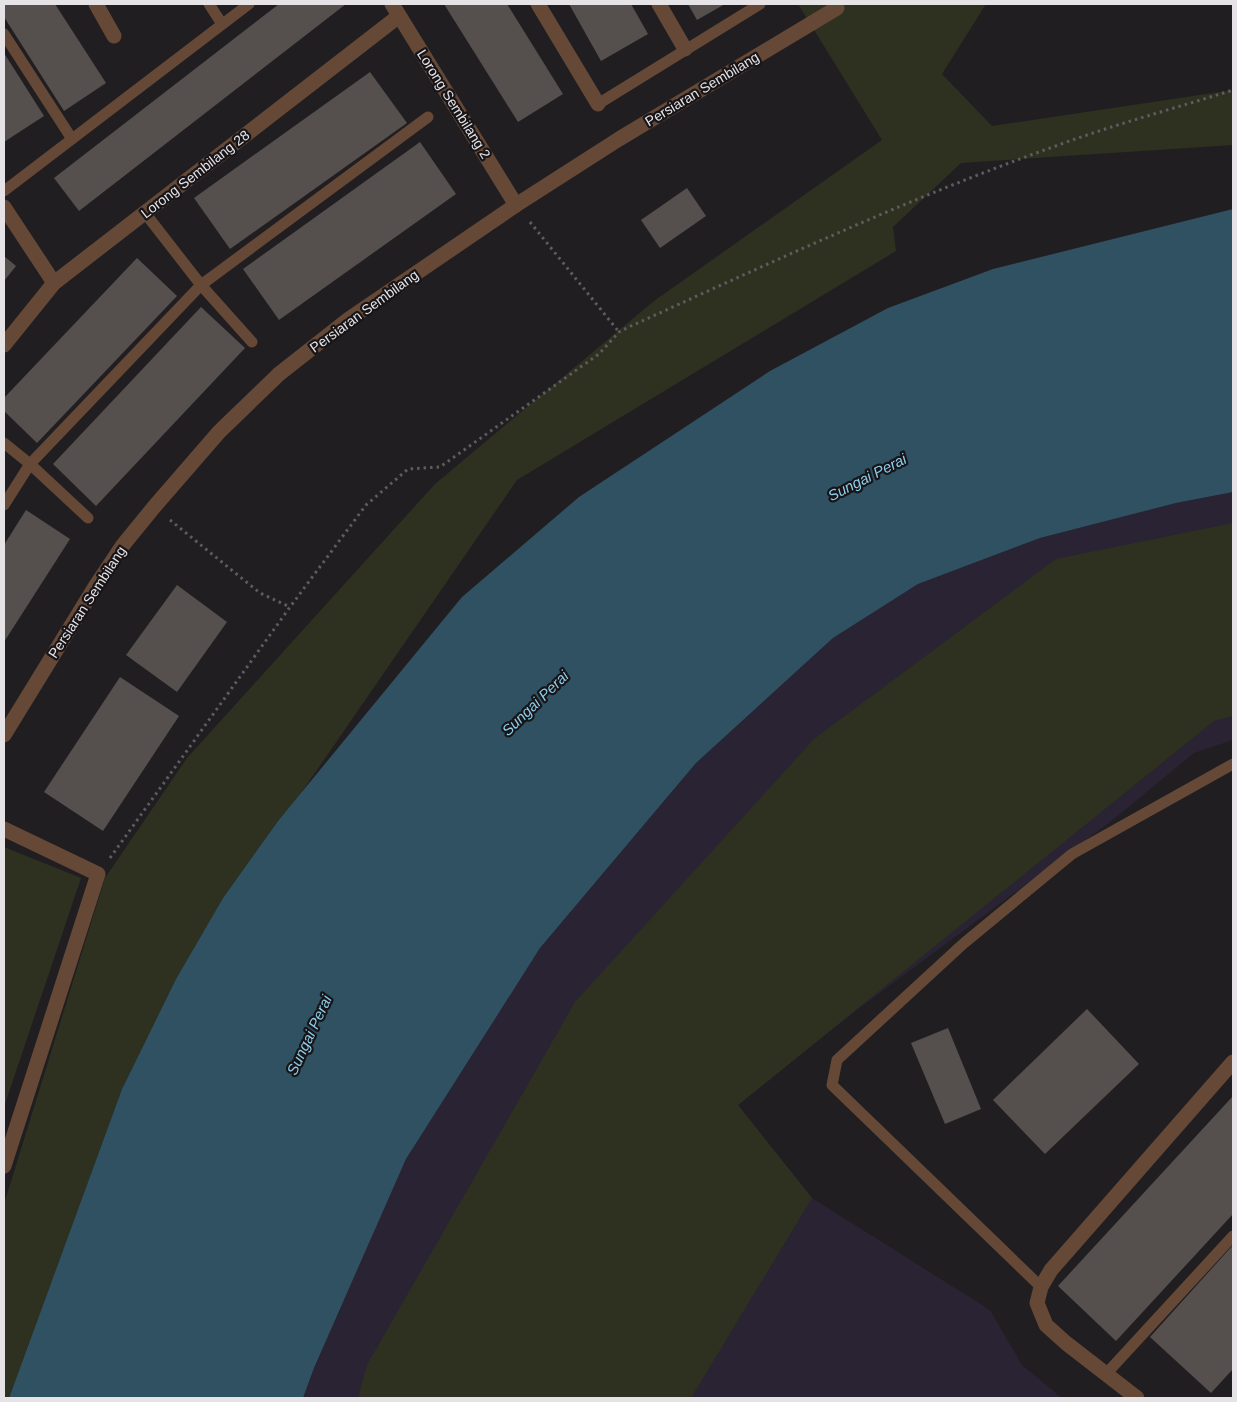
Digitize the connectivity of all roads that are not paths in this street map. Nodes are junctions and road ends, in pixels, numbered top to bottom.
1 (96, 4) edge
2 (209, 4) edge
3 (249, 4) edge
4 (538, 4) edge
5 (659, 4) edge
6 (760, 4) edge
7 (837, 8) dead end
8 (396, 10) edge
9 (222, 24) junction
10 (4, 34) edge
11 (114, 36) dead end
12 (685, 49) junction
13 (598, 104) joint
14 (428, 117) dead end
15 (72, 139) junction
16 (4, 192) edge
17 (516, 204) junction
18 (4, 207) edge
19 (145, 213) junction
20 (54, 283) junction
21 (201, 285) junction
22 (252, 342) dead end
23 (4, 345) edge
24 (4, 443) edge
25 (30, 464) junction
26 (4, 505) edge
27 (88, 518) dead end
28 (4, 735) edge
29 (1233, 764) edge
30 (4, 829) edge
31 (1233, 1062) edge
32 (4, 1166) edge
33 (1233, 1236) edge
34 (1041, 1287) junction
35 (1106, 1374) junction
36 (1137, 1398) edge

1 - 11 street
2 - 9 lane
3 - 9 lane
4 - 13 street
5 - 12 street
6 - 12 lane
7 - 17 street, Persiaran Sembilang
8 - 17 street, Lorong Sembilang 2
8 - 19 street, Lorong Sembilang 28
9 - 15 lane
10 - 15 lane
12 - 13 lane
14 - 21 lane
15 - 16 lane
17 - 28 street, Persiaran Sembilang
18 - 20 street
19 - 20 street, Lorong Sembilang 28
19 - 21 lane
20 - 23 street, Lorong Sembilang 28
21 - 22 lane
21 - 25 lane
24 - 25 lane
25 - 26 lane
25 - 27 lane
29 - 34 lane
30 - 32 street
31 - 34 street
33 - 35 lane
34 - 35 street
35 - 36 street

